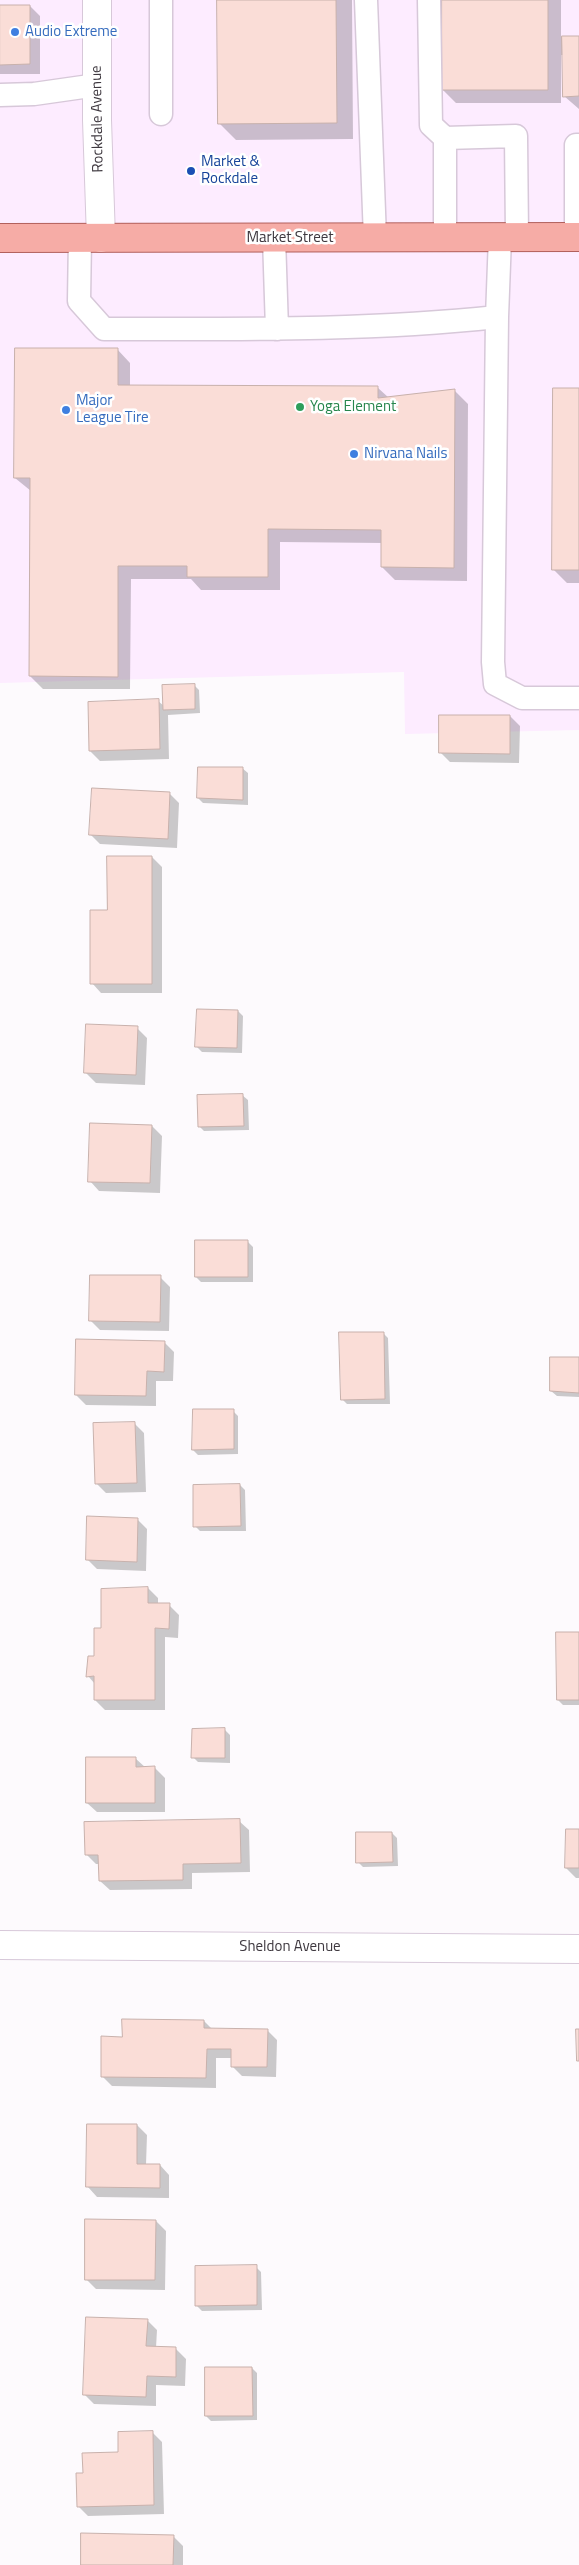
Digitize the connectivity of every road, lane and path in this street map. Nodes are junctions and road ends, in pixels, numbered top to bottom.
1 (97, 0) edge
2 (161, 0) edge
3 (366, 0) edge
4 (429, 0) edge
5 (97, 85) junction
6 (0, 95) edge
7 (161, 114) dead end
8 (445, 138) junction
9 (579, 145) edge
10 (445, 237) junction
11 (508, 237) junction
12 (577, 237) edge
13 (0, 238) edge
14 (90, 238) junction
15 (274, 238) junction
16 (375, 238) junction
17 (497, 318) junction
18 (277, 329) junction
19 (579, 698) edge
20 (0, 1945) edge
21 (579, 1949) edge

1 - 5 street, Rockdale Avenue
2 - 7 lane
3 - 16 lane
4 - 8 lane
5 - 6 lane
5 - 14 street, Rockdale Avenue
8 - 10 lane
8 - 11 lane
9 - 12 lane
10 - 11 main road, Market Street
10 - 16 main road, Market Street
11 - 12 main road, Market Street
11 - 17 lane
13 - 14 main road, Market Street
14 - 15 main road, Market Street
14 - 18 lane
15 - 16 main road, Market Street
15 - 18 lane
17 - 18 lane
17 - 19 lane
20 - 21 street, Sheldon Avenue

